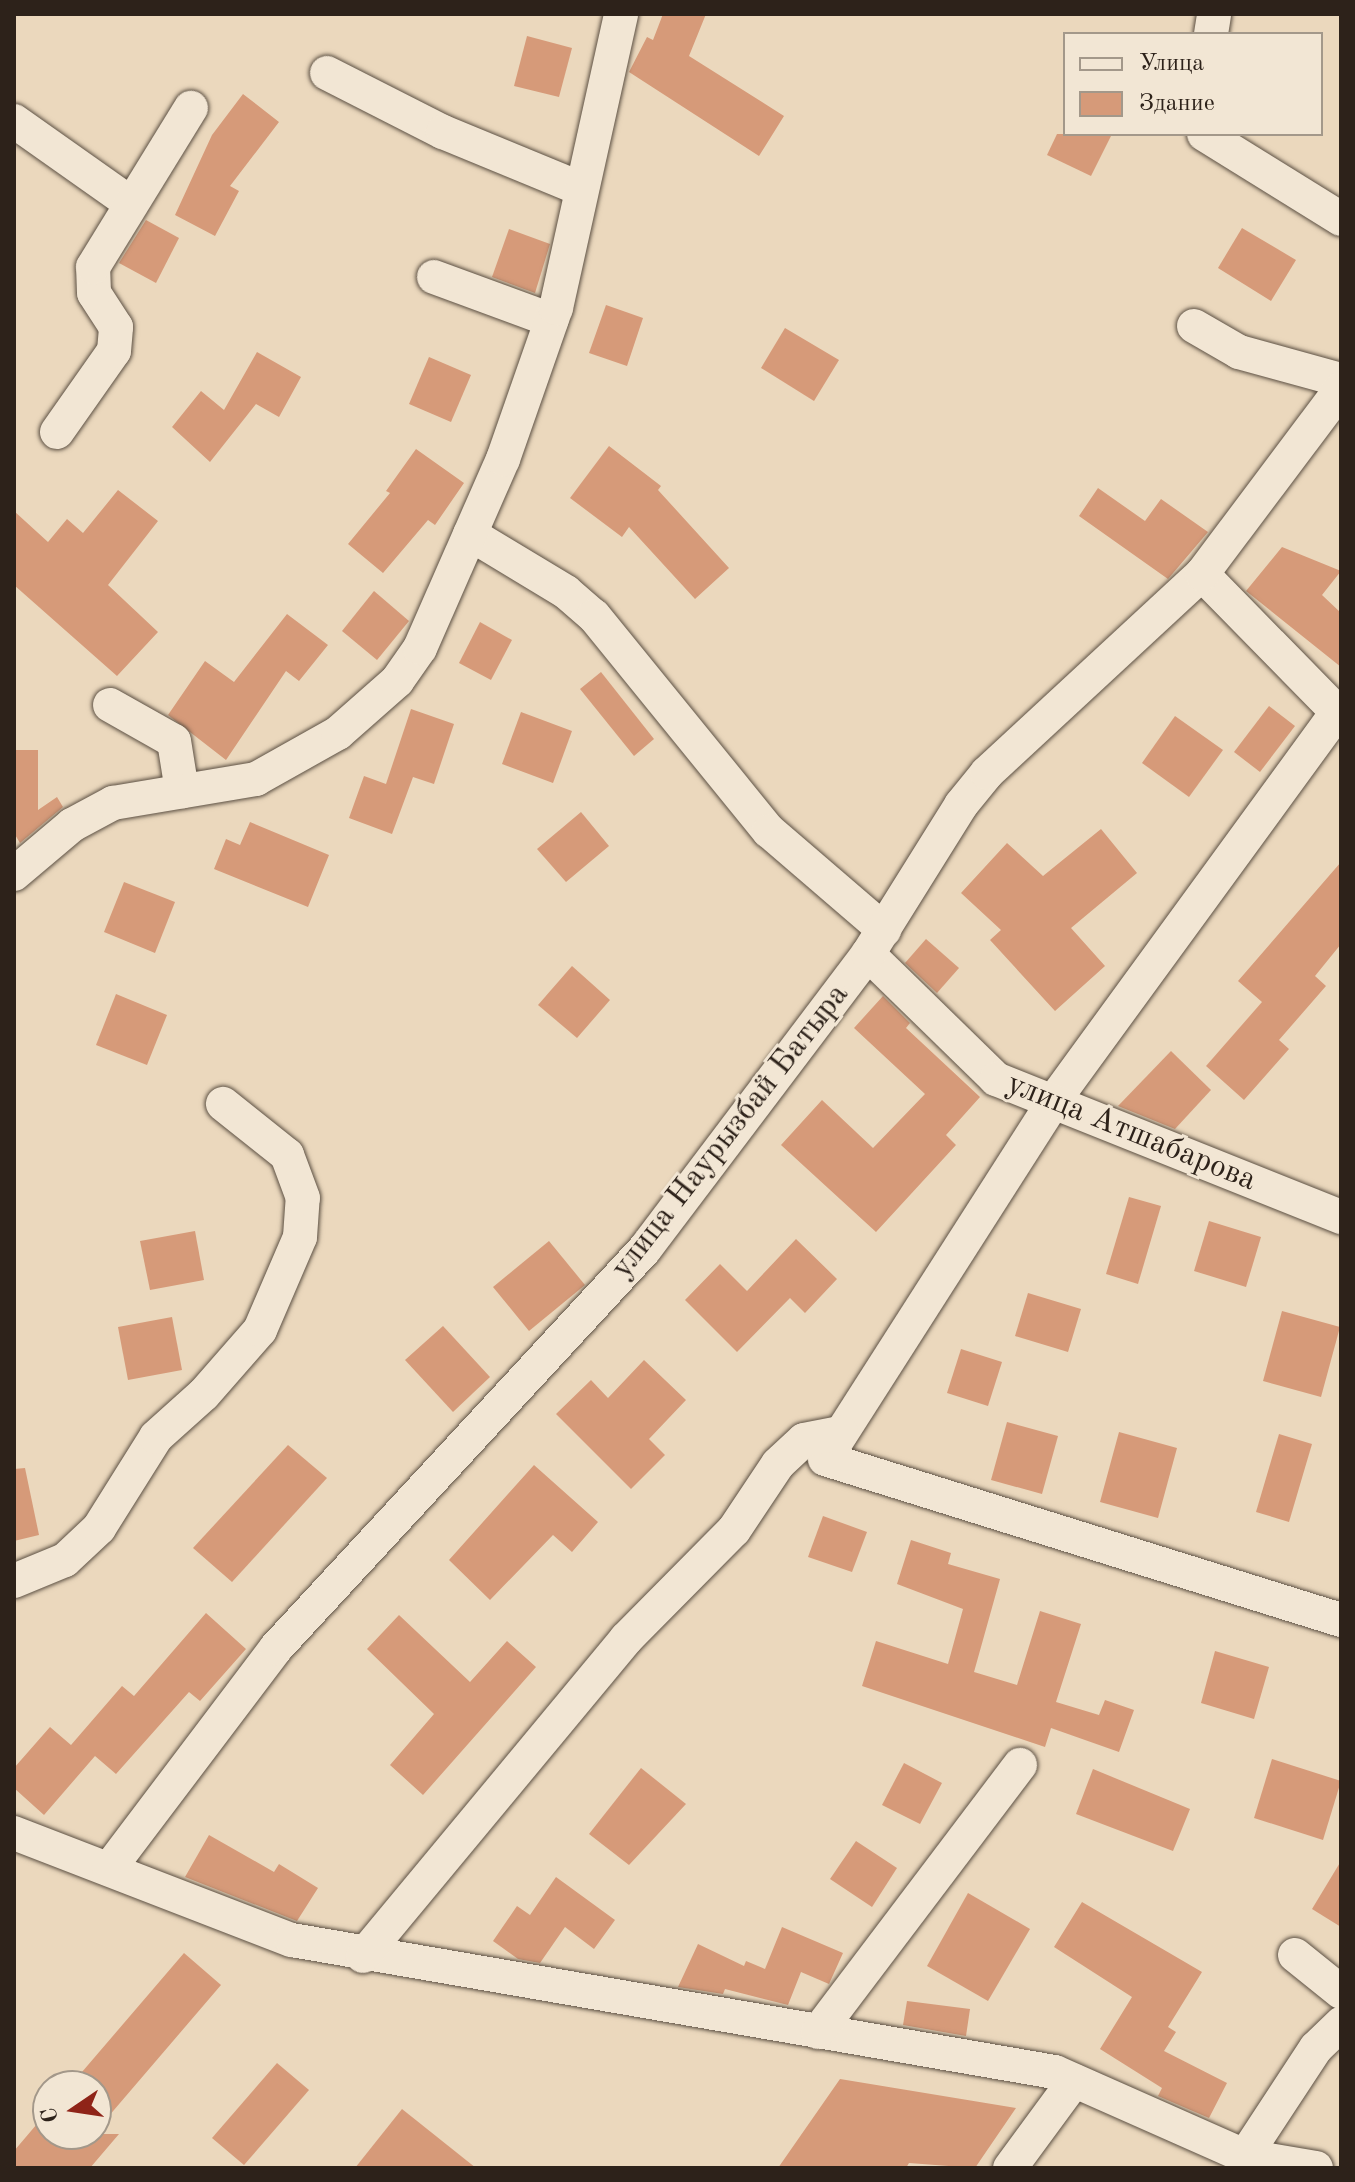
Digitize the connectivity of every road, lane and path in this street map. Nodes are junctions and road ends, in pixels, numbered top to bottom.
1 (621, 14) edge
2 (327, 73) dead end
3 (191, 108) dead end
4 (14, 121) edge
5 (1207, 136) edge
6 (581, 189) junction
7 (129, 202) junction
8 (1341, 219) edge
9 (434, 277) dead end
10 (551, 320) junction
11 (1194, 326) dead end
12 (1341, 380) edge
13 (1341, 389) edge
14 (57, 432) dead end
15 (470, 534) junction
16 (1202, 574) junction
17 (110, 705) dead end
18 (1340, 712) edge
19 (182, 791) junction
20 (14, 874) edge
21 (876, 942) junction
22 (223, 1104) dead end
23 (1052, 1104) junction
24 (1341, 1217) edge
25 (841, 1433) junction
26 (14, 1581) edge
27 (1341, 1620) edge
28 (1020, 1765) dead end
29 (14, 1833) edge
30 (109, 1869) junction
31 (1295, 1955) dead end
32 (363, 1956) junction
33 (1341, 1992) edge
34 (1341, 2024) edge
35 (818, 2032) junction
36 (1074, 2081) junction
37 (1245, 2156) junction
38 (1010, 2168) edge
39 (1316, 2168) edge

1 - 6 street
2 - 6 street
3 - 7 street
4 - 7 street
5 - 8 street
6 - 10 street
7 - 14 street
9 - 10 street
10 - 15 street
11 - 12 street
13 - 16 street, улица Наурызбай Батыра
15 - 19 street
15 - 21 street, улица Атшабарова
16 - 18 street
16 - 21 street, улица Наурызбай Батыра
17 - 19 street
18 - 23 street
19 - 20 street
21 - 23 street, улица Атшабарова
21 - 30 street, улица Наурызбай Батыра
22 - 26 street
23 - 24 street, улица Атшабарова
23 - 25 street
25 - 27 street
25 - 32 street
28 - 35 street
29 - 30 street
30 - 32 street
31 - 33 street
32 - 35 street
34 - 37 street
35 - 36 street
36 - 37 street
36 - 38 street
37 - 39 street

